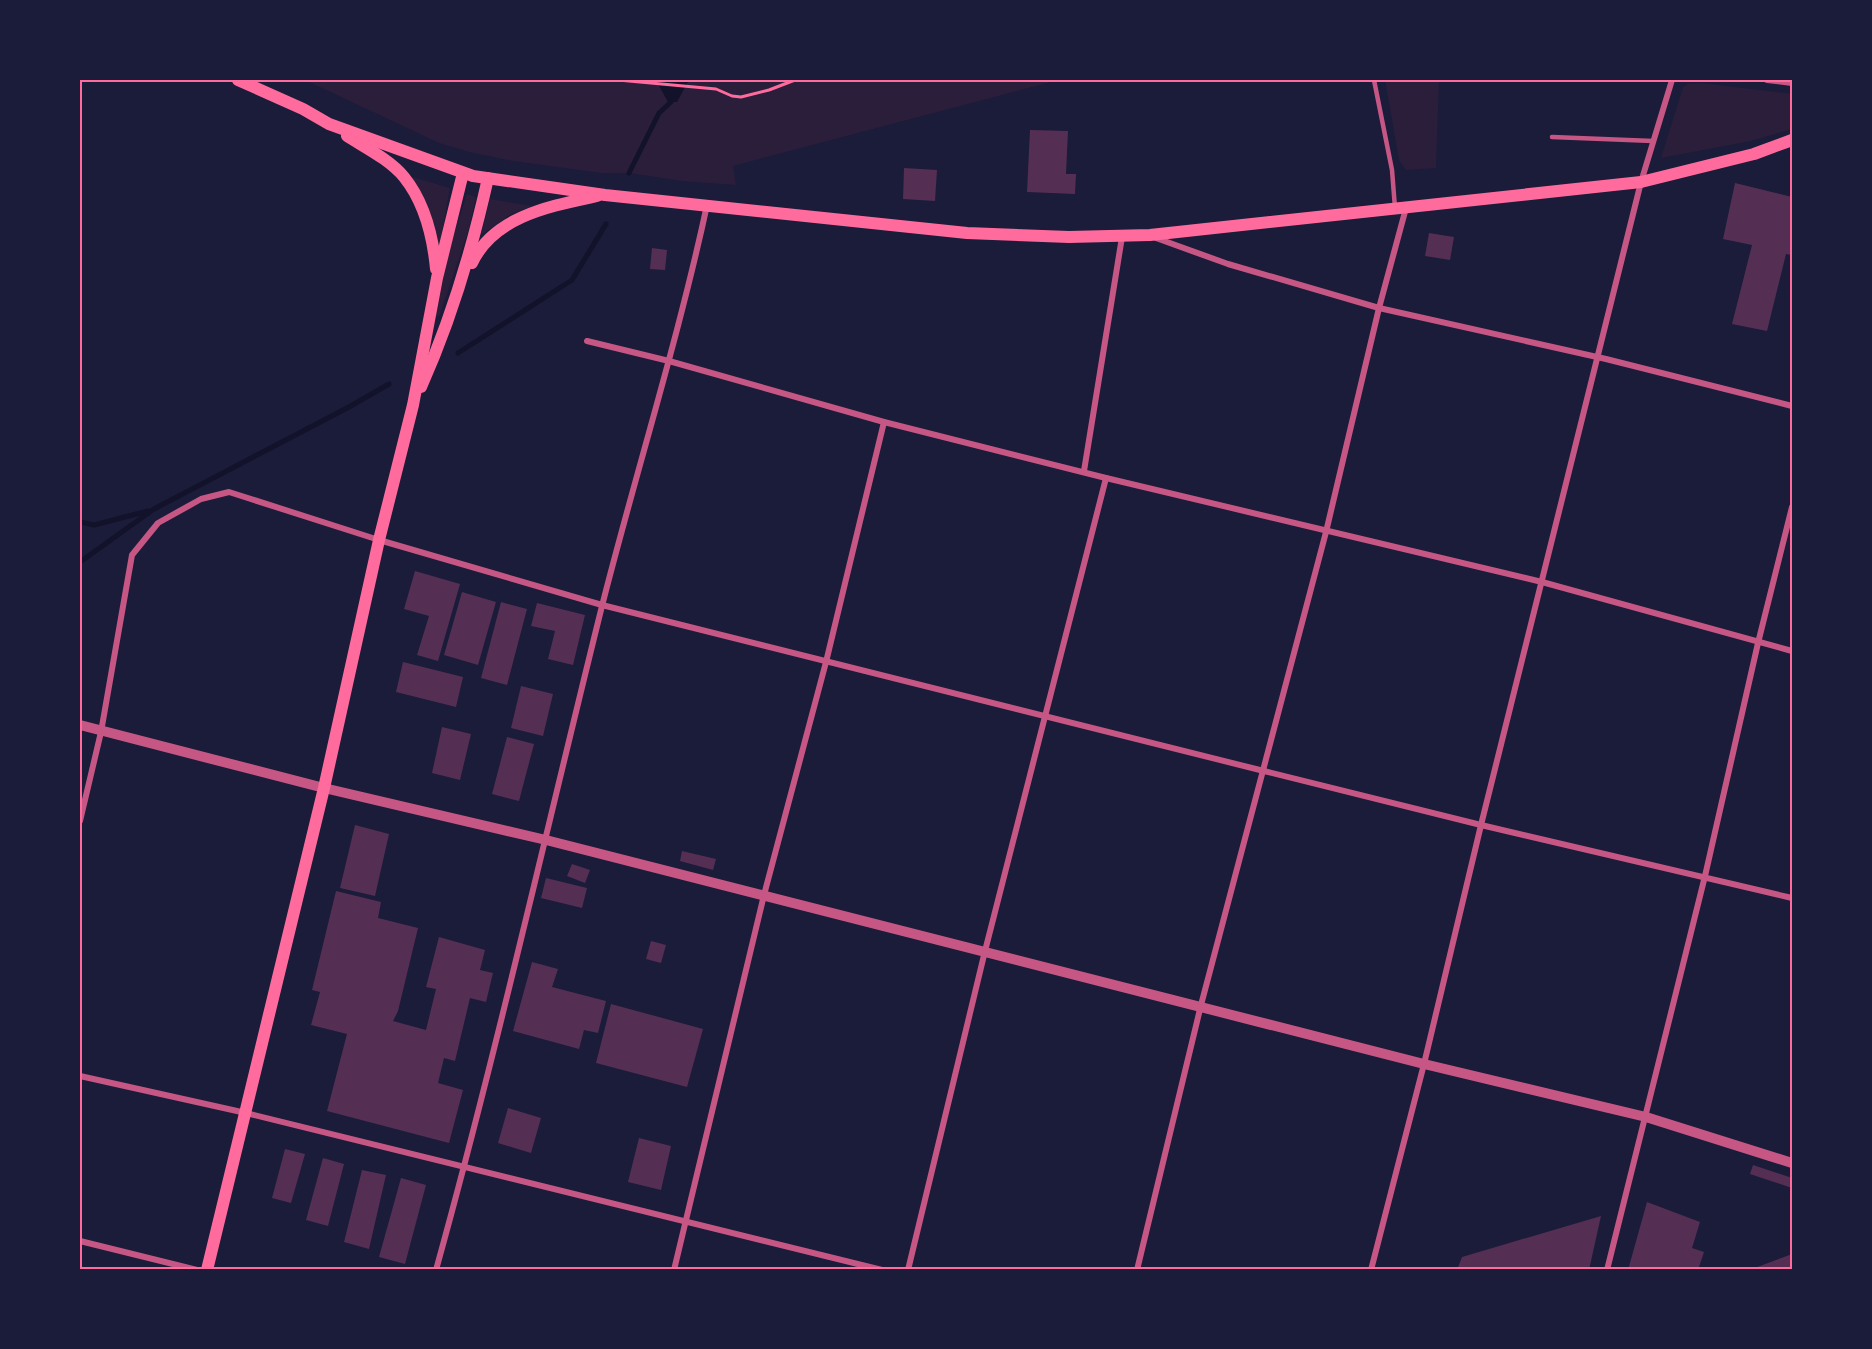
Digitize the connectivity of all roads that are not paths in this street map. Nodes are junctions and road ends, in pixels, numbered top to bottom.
1 (238, 80) edge
2 (1374, 80) edge
3 (1672, 80) edge
4 (1767, 80) edge
5 (248, 82) edge
6 (1792, 83) edge
7 (329, 124) junction
8 (1552, 137) dead end
9 (1792, 140) edge
10 (1653, 141) junction
11 (464, 173) junction
12 (488, 178) junction
13 (1641, 182) junction
14 (605, 195) junction
15 (707, 205) junction
16 (1401, 208) junction
17 (1150, 235) junction
18 (1122, 237) junction
19 (437, 279) junction
20 (456, 300) junction
21 (1379, 308) junction
22 (586, 341) dead end
23 (1597, 357) junction
24 (669, 361) junction
25 (413, 405) junction
26 (1792, 406) edge
27 (884, 422) junction
28 (1084, 471) junction
29 (1106, 478) junction
30 (1792, 507) edge
31 (1326, 532) junction
32 (379, 540) junction
33 (1542, 582) junction
34 (603, 605) junction
35 (1758, 643) junction
36 (1792, 651) edge
37 (826, 662) junction
38 (1045, 716) junction
39 (80, 725) edge
40 (101, 732) junction
41 (1264, 771) junction
42 (324, 788) junction
43 (80, 821) edge
44 (1481, 825) junction
45 (546, 840) junction
46 (1705, 876) junction
47 (764, 895) junction
48 (1792, 898) edge
49 (985, 951) junction
50 (1200, 1005) junction
51 (1424, 1064) junction
52 (80, 1076) edge
53 (246, 1113) junction
54 (1646, 1117) junction
55 (1792, 1164) edge
56 (465, 1167) junction
57 (686, 1222) junction
58 (80, 1240) edge
59 (197, 1269) edge
60 (207, 1269) edge
61 (436, 1269) edge
62 (674, 1269) edge
63 (882, 1269) edge
64 (908, 1269) edge
65 (1137, 1269) edge
66 (1371, 1269) edge
67 (1607, 1269) edge

1 - 5 main road
2 - 16 lane
3 - 10 street
4 - 6 street
5 - 7 main road
7 - 11 main road
7 - 19 main road
8 - 10 lane
9 - 13 main road
10 - 13 street
11 - 12 main road
11 - 19 main road
12 - 14 main road
12 - 20 main road
13 - 16 main road
13 - 23 street
14 - 15 main road
14 - 20 main road
15 - 18 main road
15 - 24 street
16 - 17 main road
16 - 21 street
17 - 18 main road
17 - 21 street
18 - 28 street
19 - 25 main road
20 - 25 main road
21 - 23 street
21 - 31 street
22 - 24 street
23 - 26 street
23 - 33 street
24 - 27 street
24 - 34 street
25 - 32 main road
27 - 28 street
27 - 37 street
28 - 29 street
29 - 31 street
29 - 38 street
30 - 35 street
31 - 33 street
31 - 41 street
32 - 34 street
32 - 40 street
32 - 42 main road
33 - 35 street
33 - 44 street
34 - 37 street
34 - 45 street
35 - 36 street
35 - 46 street
37 - 38 street
37 - 47 street
38 - 41 street
38 - 49 street
39 - 40 street
40 - 42 street
40 - 43 street
41 - 44 street
41 - 50 street
42 - 45 street
42 - 53 main road
44 - 46 street
44 - 51 street
45 - 47 street
45 - 56 street
46 - 48 street
46 - 54 street
47 - 49 street
47 - 57 street
49 - 50 street
49 - 64 street
50 - 51 street
50 - 65 street
51 - 54 street
51 - 66 street
52 - 53 street
53 - 56 street
53 - 60 main road
54 - 55 street
54 - 67 street
56 - 57 street
56 - 61 street
57 - 62 street
57 - 63 street
58 - 59 street

